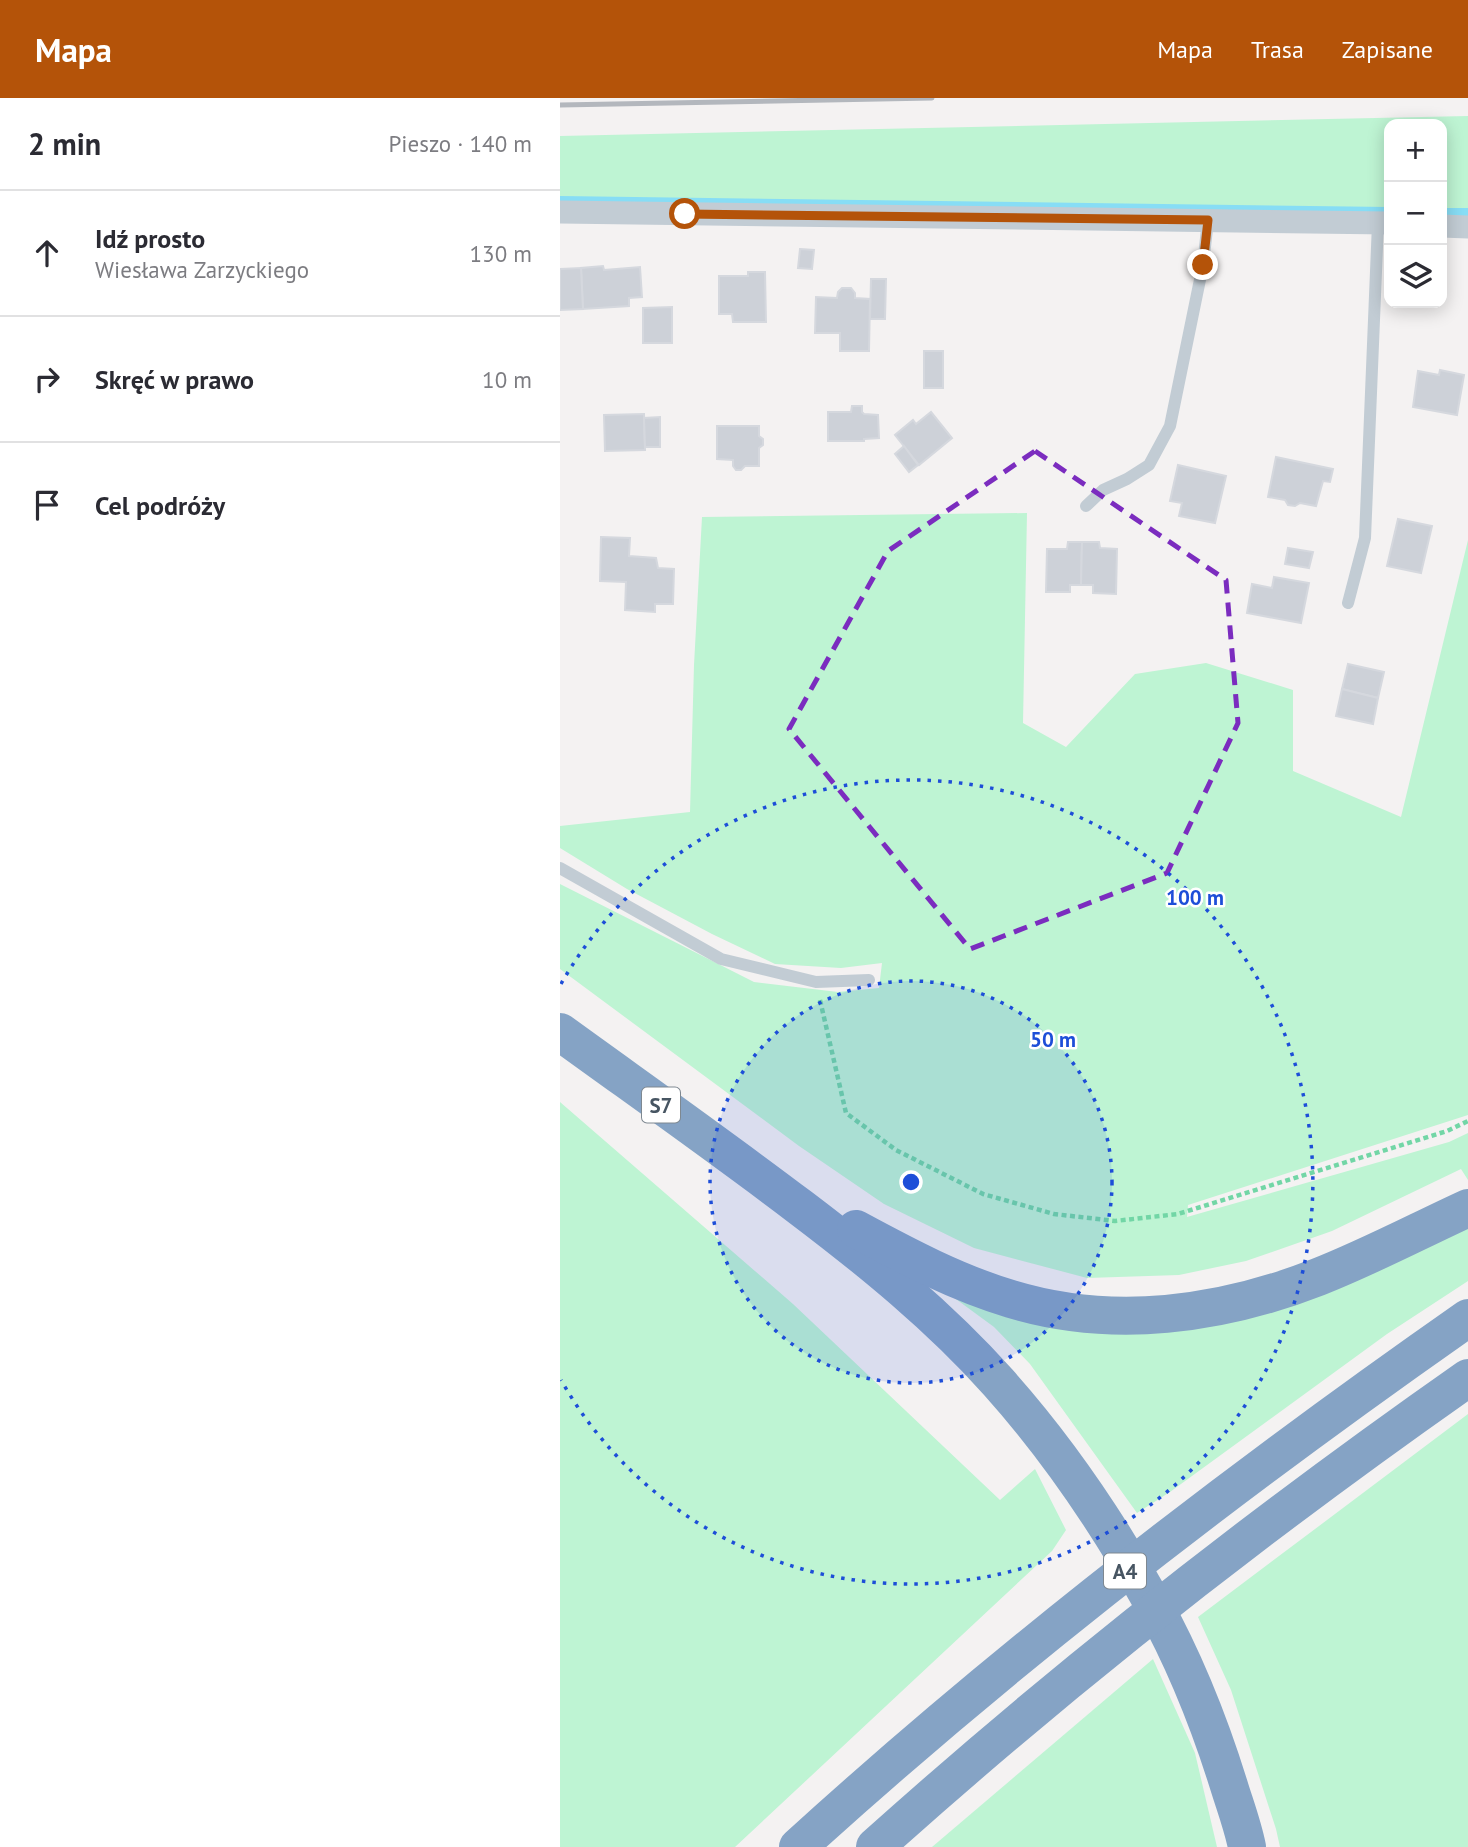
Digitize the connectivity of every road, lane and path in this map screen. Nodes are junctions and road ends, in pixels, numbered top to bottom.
1 (560, 212) edge
2 (1208, 220) junction
3 (1384, 223) edge
4 (1447, 226) edge
5 (1468, 227) edge
6 (1086, 506) dead end
7 (1348, 603) dead end
8 (560, 868) edge
9 (869, 980) dead end
10 (816, 982) junction
11 (560, 1032) edge
12 (1468, 1121) edge
13 (762, 1178) junction
14 (1468, 1208) edge
15 (1468, 1318) edge
16 (1468, 1378) edge
17 (799, 1847) edge
18 (875, 1847) edge
19 (1247, 1847) edge

1 - 2 street
2 - 3 street
2 - 6 lane
3 - 7 lane
4 - 5 street
8 - 10 lane
9 - 10 lane
10 - 12 path
11 - 13 highway, S7
13 - 14 highway
13 - 19 highway
15 - 17 highway, A4
16 - 18 highway, A4

